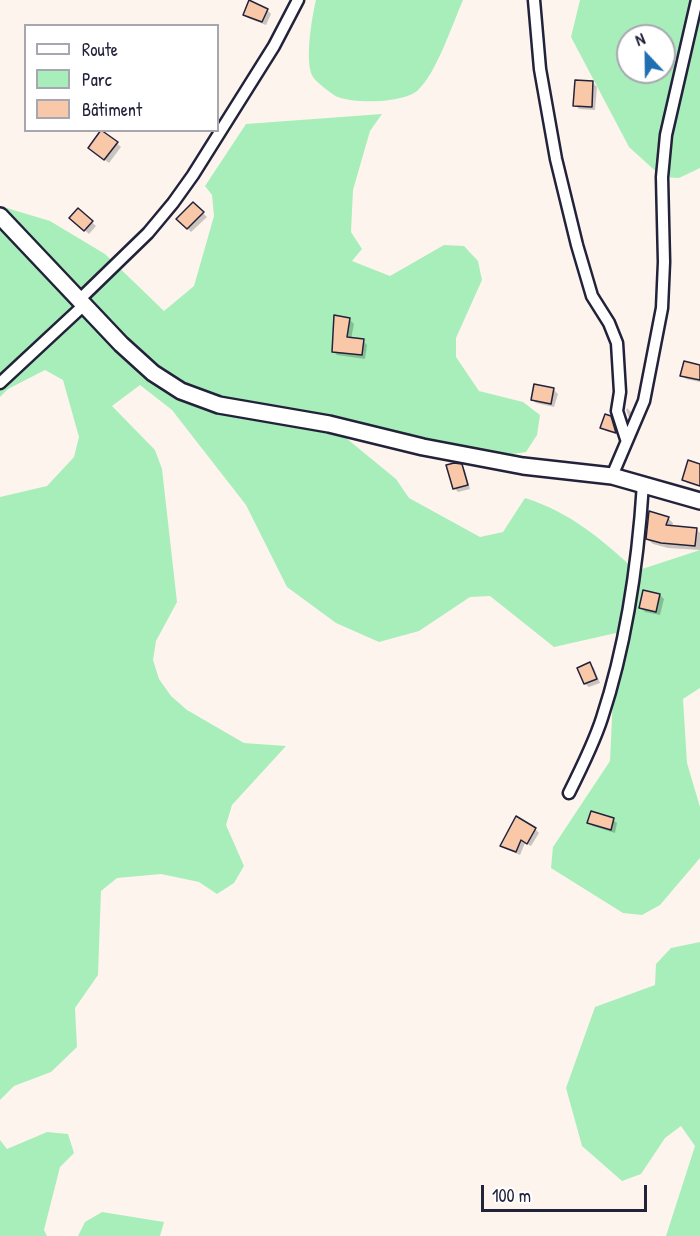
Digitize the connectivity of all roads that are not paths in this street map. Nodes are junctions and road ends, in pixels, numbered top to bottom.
1 (298, 0) edge
2 (534, 0) edge
3 (697, 0) edge
4 (0, 216) edge
5 (81, 302) junction
6 (0, 382) edge
7 (627, 439) junction
8 (612, 476) junction
9 (643, 484) junction
10 (700, 501) edge
11 (569, 793) dead end

1 - 5 street
2 - 7 street
3 - 7 street
4 - 5 street
5 - 6 street
5 - 8 street
7 - 8 street
8 - 9 street
9 - 10 street
9 - 11 street

